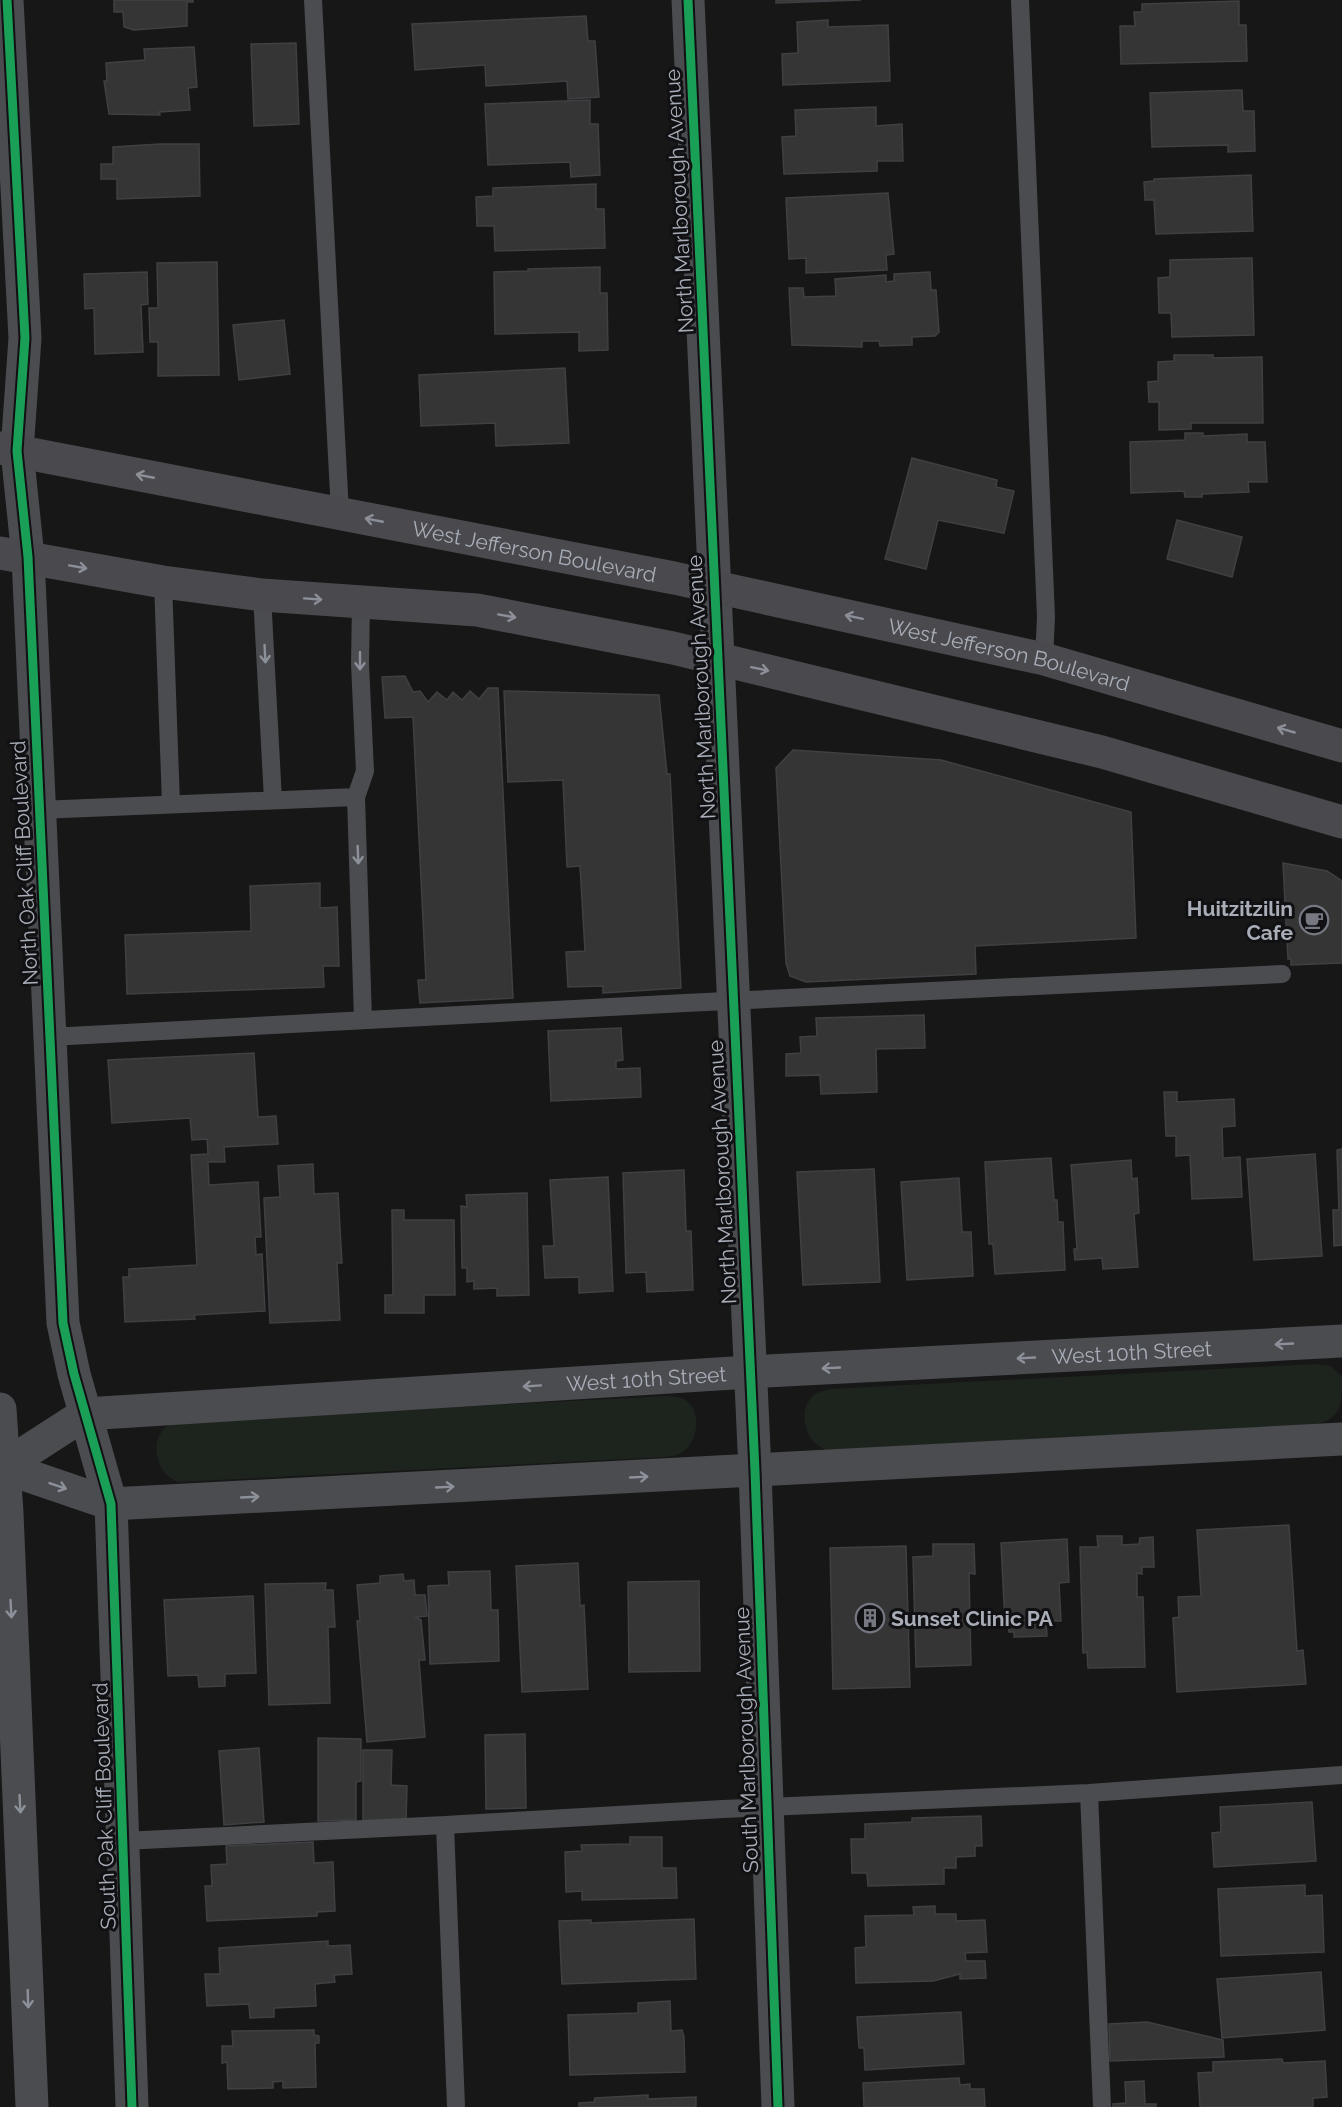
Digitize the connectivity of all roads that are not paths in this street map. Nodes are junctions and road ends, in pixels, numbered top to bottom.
1 (7, 0) edge
2 (313, 0) edge
3 (688, 0) edge
4 (1020, 0) edge
5 (8, 450) edge
6 (0, 487) edge
7 (340, 513) junction
8 (14, 555) edge
9 (163, 582) junction
10 (714, 587) junction
11 (262, 595) junction
12 (361, 603) junction
13 (1044, 659) junction
14 (717, 660) junction
15 (1342, 746) edge
16 (356, 797) junction
17 (273, 800) junction
18 (171, 804) junction
19 (39, 810) junction
20 (1342, 822) edge
21 (1282, 974) dead end
22 (733, 1001) junction
23 (363, 1020) junction
24 (50, 1036) junction
25 (1342, 1341) edge
26 (750, 1372) junction
27 (0, 1409) edge
28 (85, 1414) junction
29 (1342, 1439) edge
30 (1, 1467) edge
31 (755, 1471) junction
32 (111, 1504) junction
33 (1342, 1775) edge
34 (1089, 1793) junction
35 (766, 1807) junction
36 (445, 1825) junction
37 (123, 1841) junction
38 (11, 1853) edge
39 (32, 2107) edge
40 (132, 2107) edge
41 (456, 2107) edge
42 (778, 2107) edge
43 (1102, 2107) edge

1 - 5 street, North Oak Cliff Boulevard
2 - 7 lane
3 - 10 street, North Marlborough Avenue
4 - 13 lane
5 - 6 street, North Oak Cliff Boulevard
7 -> 5 main road, West Jefferson Boulevard
5 - 8 street, North Oak Cliff Boulevard
10 -> 7 main road, West Jefferson Boulevard
8 -> 9 main road
8 - 19 street, North Oak Cliff Boulevard
9 - 11 main road
9 - 18 lane
13 -> 10 main road, West Jefferson Boulevard
10 - 14 street, North Marlborough Avenue
11 -> 12 main road
11 -> 17 lane
12 -> 14 main road
12 -> 16 lane
15 -> 13 main road, West Jefferson Boulevard
14 -> 20 main road
14 - 22 street, North Marlborough Avenue
16 - 17 lane
16 -> 23 lane
17 - 18 lane
18 - 19 lane
19 - 24 street, North Oak Cliff Boulevard
21 - 22 lane
22 - 23 lane
22 - 26 street, North Marlborough Avenue
23 - 24 lane
24 - 28 street, North Oak Cliff Boulevard
25 -> 26 street, West 10th Street
26 -> 28 street, West 10th Street
26 - 31 street, South Marlborough Avenue
27 - 30 street
28 - 30 street, West 10th Street
28 - 32 street, North Oak Cliff Boulevard
29 - 31 street
30 -> 32 street
30 -> 38 street
32 -> 31 street
31 - 35 street, South Marlborough Avenue
32 - 37 street, South Oak Cliff Boulevard
33 - 34 lane
34 - 35 lane
34 - 43 lane
35 - 36 lane
35 - 42 street, South Marlborough Avenue
36 - 37 lane
36 - 41 lane
37 - 40 street, South Oak Cliff Boulevard
38 -> 39 street

